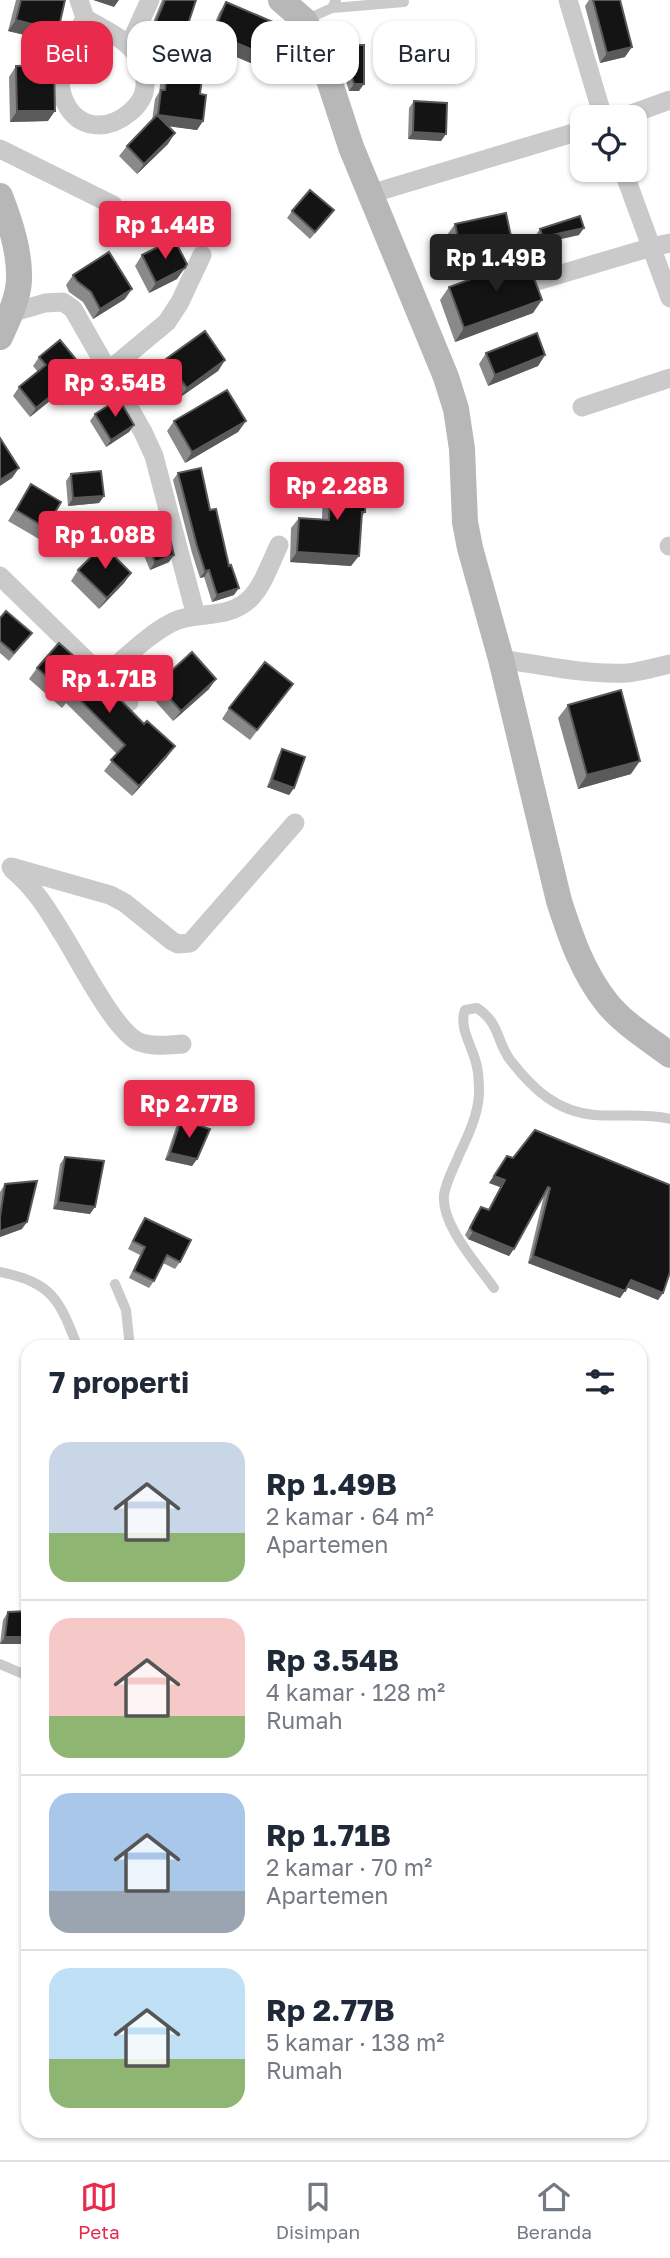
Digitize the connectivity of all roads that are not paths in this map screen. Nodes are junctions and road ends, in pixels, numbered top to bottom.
1 (150, 0) edge
2 (568, 0) edge
3 (404, 2) dead end
4 (334, 4) edge
5 (291, 6) edge
6 (82, 9) edge
7 (140, 21) edge
8 (127, 44) edge
9 (145, 84) edge
10 (670, 100) edge
11 (599, 105) edge
12 (647, 108) edge
13 (570, 134) edge
14 (0, 149) edge
15 (629, 182) edge
16 (370, 194) junction
17 (0, 196) edge
18 (113, 205) dead end
19 (661, 245) edge
20 (202, 255) dead end
21 (534, 282) edge
22 (670, 298) edge
23 (11, 313) junction
24 (0, 337) edge
25 (107, 372) junction
26 (670, 378) edge
27 (582, 407) dead end
28 (279, 545) dead end
29 (0, 576) edge
30 (195, 616) junction
31 (501, 659) junction
32 (670, 664) edge
33 (103, 676) junction
34 (129, 702) dead end
35 (295, 823) dead end
36 (5, 864) edge
37 (182, 1044) dead end
38 (670, 1055) edge
39 (670, 1119) edge
40 (0, 1272) edge
41 (115, 1283) dead end
42 (494, 1288) dead end
43 (74, 1340) edge
44 (129, 1340) edge
45 (0, 1664) edge
46 (21, 1673) edge

1 - 7 street
2 - 11 street
3 - 4 lane
4 - 5 lane
5 - 16 street
6 - 8 street
6 - 9 street
10 - 12 street
13 - 16 street
14 - 18 street
15 - 19 street
16 - 31 street
17 - 23 street
19 - 21 street
19 - 22 street
20 - 25 street
23 - 24 street
23 - 25 street
25 - 30 street
26 - 27 street
28 - 30 street
29 - 33 street
30 - 33 street
31 - 32 street
31 - 38 street
33 - 34 street
35 - 36 street
36 - 37 street
39 - 42 lane
40 - 43 lane
41 - 44 lane
45 - 46 lane

